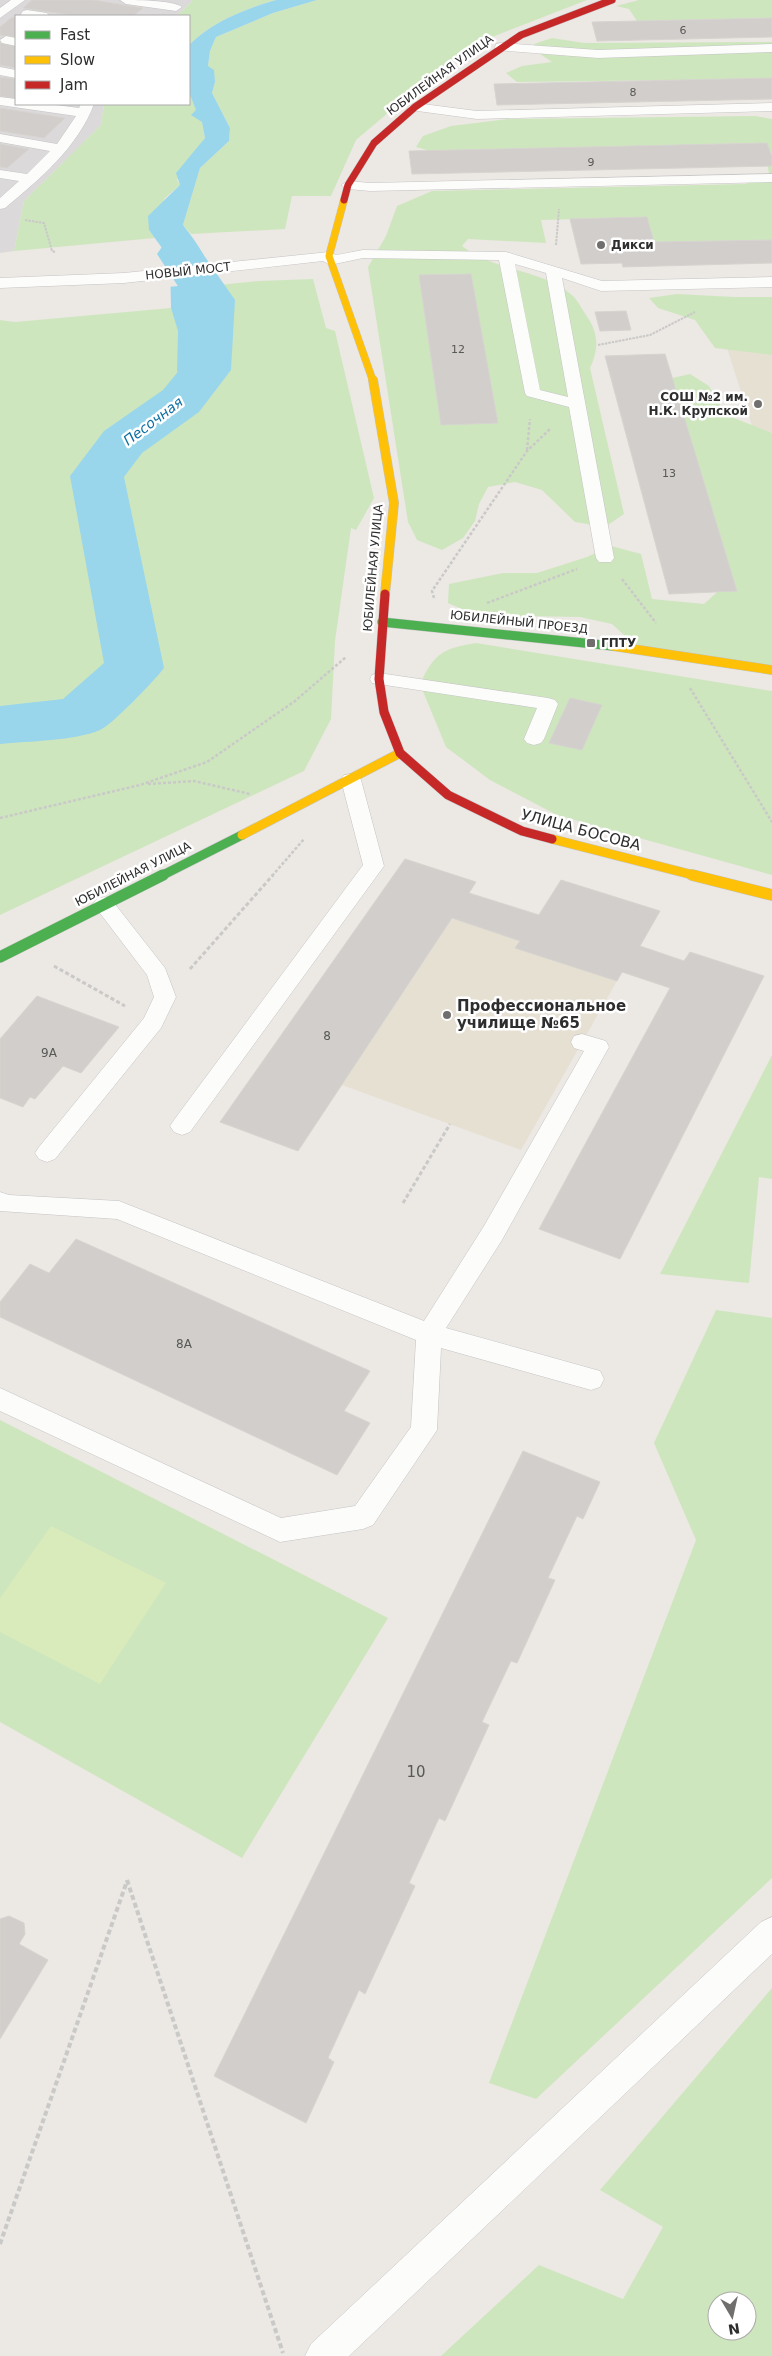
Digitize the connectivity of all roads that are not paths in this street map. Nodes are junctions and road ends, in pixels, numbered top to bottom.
1 (19, 0) edge
2 (126, 0) edge
3 (612, 0) edge
4 (180, 4) edge
5 (0, 14) edge
6 (28, 14) dead end
7 (36, 15) edge
8 (167, 15) edge
9 (501, 47) junction
10 (772, 48) edge
11 (0, 71) edge
12 (15, 74) edge
13 (0, 101) edge
14 (15, 103) edge
15 (37, 105) edge
16 (415, 107) junction
17 (772, 107) edge
18 (86, 108) edge
19 (0, 138) edge
20 (60, 149) junction
21 (0, 174) edge
22 (772, 178) edge
23 (31, 179) junction
24 (348, 185) junction
25 (0, 205) edge
26 (506, 256) junction
27 (330, 258) junction
28 (553, 271) junction
29 (772, 282) edge
30 (0, 283) edge
31 (577, 404) junction
32 (605, 558) road end
33 (382, 622) junction
34 (772, 670) edge
35 (379, 679) junction
36 (534, 739) dead end
37 (400, 753) junction
38 (351, 780) junction
39 (772, 895) edge
40 (104, 904) junction
41 (0, 957) edge
42 (582, 1042) dead end
43 (182, 1126) dead end
44 (47, 1154) dead end
45 (2, 1206) edge
46 (429, 1334) junction
47 (591, 1379) dead end
48 (0, 1400) edge
49 (772, 1933) edge
50 (323, 2356) edge

1 - 5 lane
2 - 4 lane
3 - 9 street, ЮБИЛЕЙНАЯ УЛИЦА
4 - 8 lane
6 - 7 lane
9 - 10 lane
9 - 16 street, ЮБИЛЕЙНАЯ УЛИЦА
11 - 12 lane
13 - 14 lane
15 - 18 lane
16 - 17 lane
16 - 24 street, ЮБИЛЕЙНАЯ УЛИЦА
18 - 20 lane
19 - 20 lane
20 - 23 lane
21 - 23 lane
22 - 24 lane
23 - 25 lane
24 - 27 street, ЮБИЛЕЙНАЯ УЛИЦА
26 - 27 lane, НОВЫЙ МОСТ
26 - 28 lane, НОВЫЙ МОСТ
26 - 31 lane
27 - 30 lane, НОВЫЙ МОСТ
27 - 33 street, ЮБИЛЕЙНАЯ УЛИЦА
28 - 29 lane, НОВЫЙ МОСТ
28 - 31 lane
31 - 32 lane
33 - 34 street, ЮБИЛЕЙНЫЙ ПРОЕЗД
33 - 35 street, ЮБИЛЕЙНАЯ УЛИЦА
35 - 36 lane
35 - 37 street, ЮБИЛЕЙНАЯ УЛИЦА
37 - 38 street, ЮБИЛЕЙНАЯ УЛИЦА
37 - 39 street, УЛИЦА БОСОВА
38 - 40 street, ЮБИЛЕЙНАЯ УЛИЦА
38 - 43 lane
40 - 41 street, ЮБИЛЕЙНАЯ УЛИЦА
40 - 44 lane
42 - 46 lane
45 - 46 lane
46 - 47 lane
46 - 48 lane
49 - 50 lane

